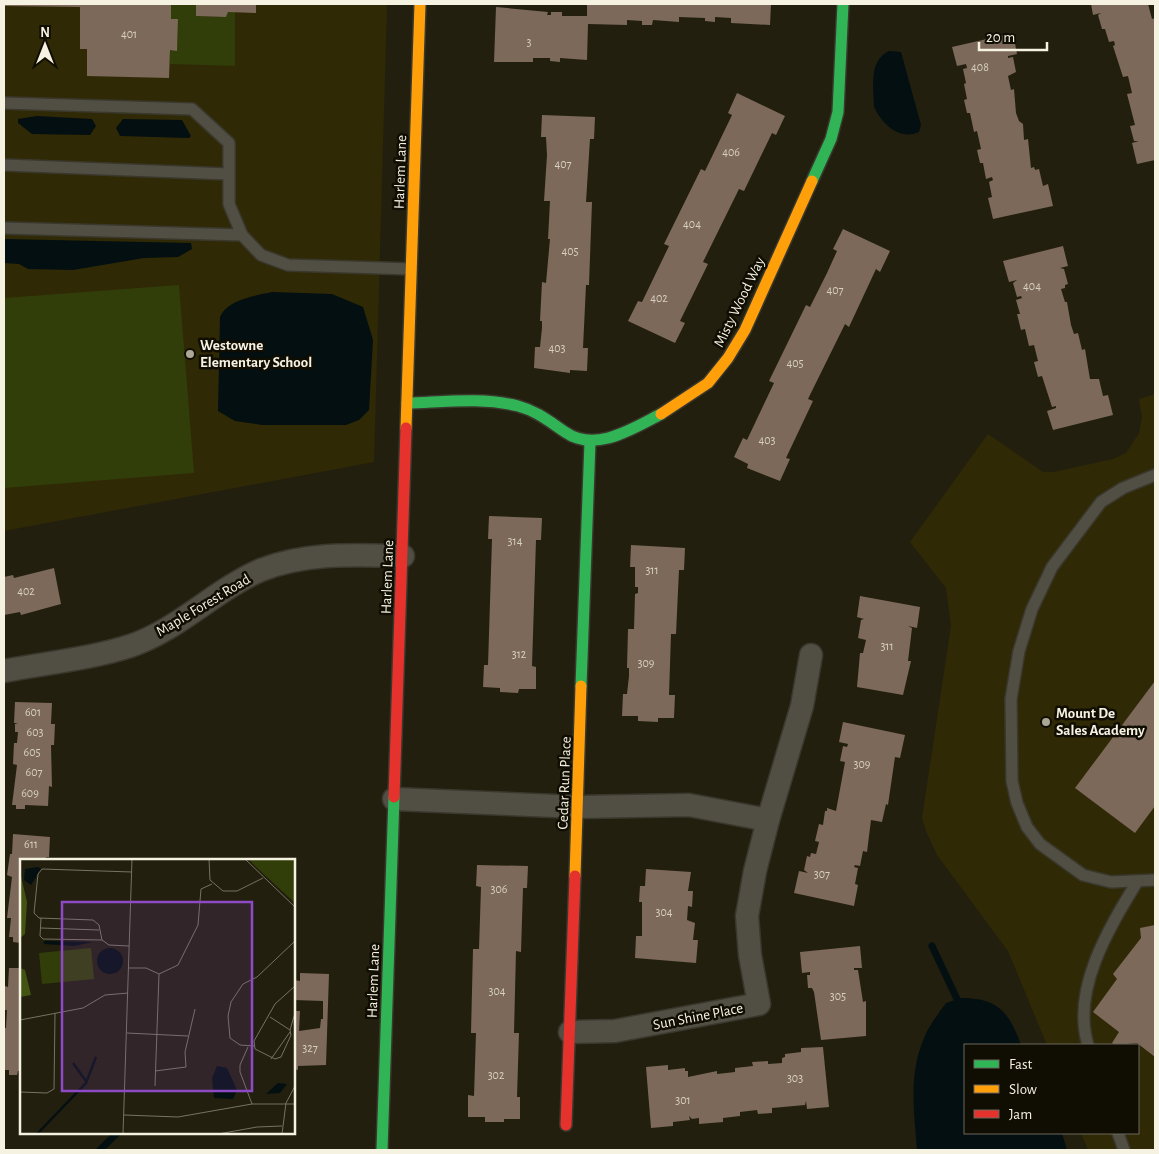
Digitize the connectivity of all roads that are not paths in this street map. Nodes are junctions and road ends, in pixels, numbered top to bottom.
1 (420, 4) edge
2 (843, 4) edge
3 (4, 103) edge
4 (4, 165) edge
5 (228, 174) junction
6 (4, 228) edge
7 (242, 236) junction
8 (412, 269) junction
9 (407, 403) junction
10 (590, 442) junction
11 (1155, 475) edge
12 (403, 556) junction
13 (811, 656) dead end
14 (4, 671) edge
15 (394, 799) junction
16 (579, 806) junction
17 (768, 820) junction
18 (1155, 880) edge
19 (1136, 882) junction
20 (570, 1032) junction
21 (1088, 1044) edge
22 (566, 1125) dead end
23 (1118, 1134) edge
24 (382, 1150) edge
25 (1124, 1150) edge

1 - 8 street, Harlem Lane
2 - 10 street, Misty Wood Way
3 - 5 lane
4 - 5 lane
5 - 7 lane
6 - 7 lane
7 - 8 lane
8 - 9 street, Harlem Lane
9 - 10 street
9 - 12 street, Harlem Lane
10 - 16 street, Cedar Run Place
11 - 19 lane
12 - 14 street, Maple Forest Road
12 - 15 street, Harlem Lane
13 - 17 street, Sun Shine Place
15 - 16 street
15 - 24 street, Harlem Lane
16 - 17 street
16 - 20 street, Cedar Run Place
17 - 20 street, Sun Shine Place
18 - 19 lane
19 - 21 lane
20 - 22 street, Cedar Run Place
23 - 25 lane

